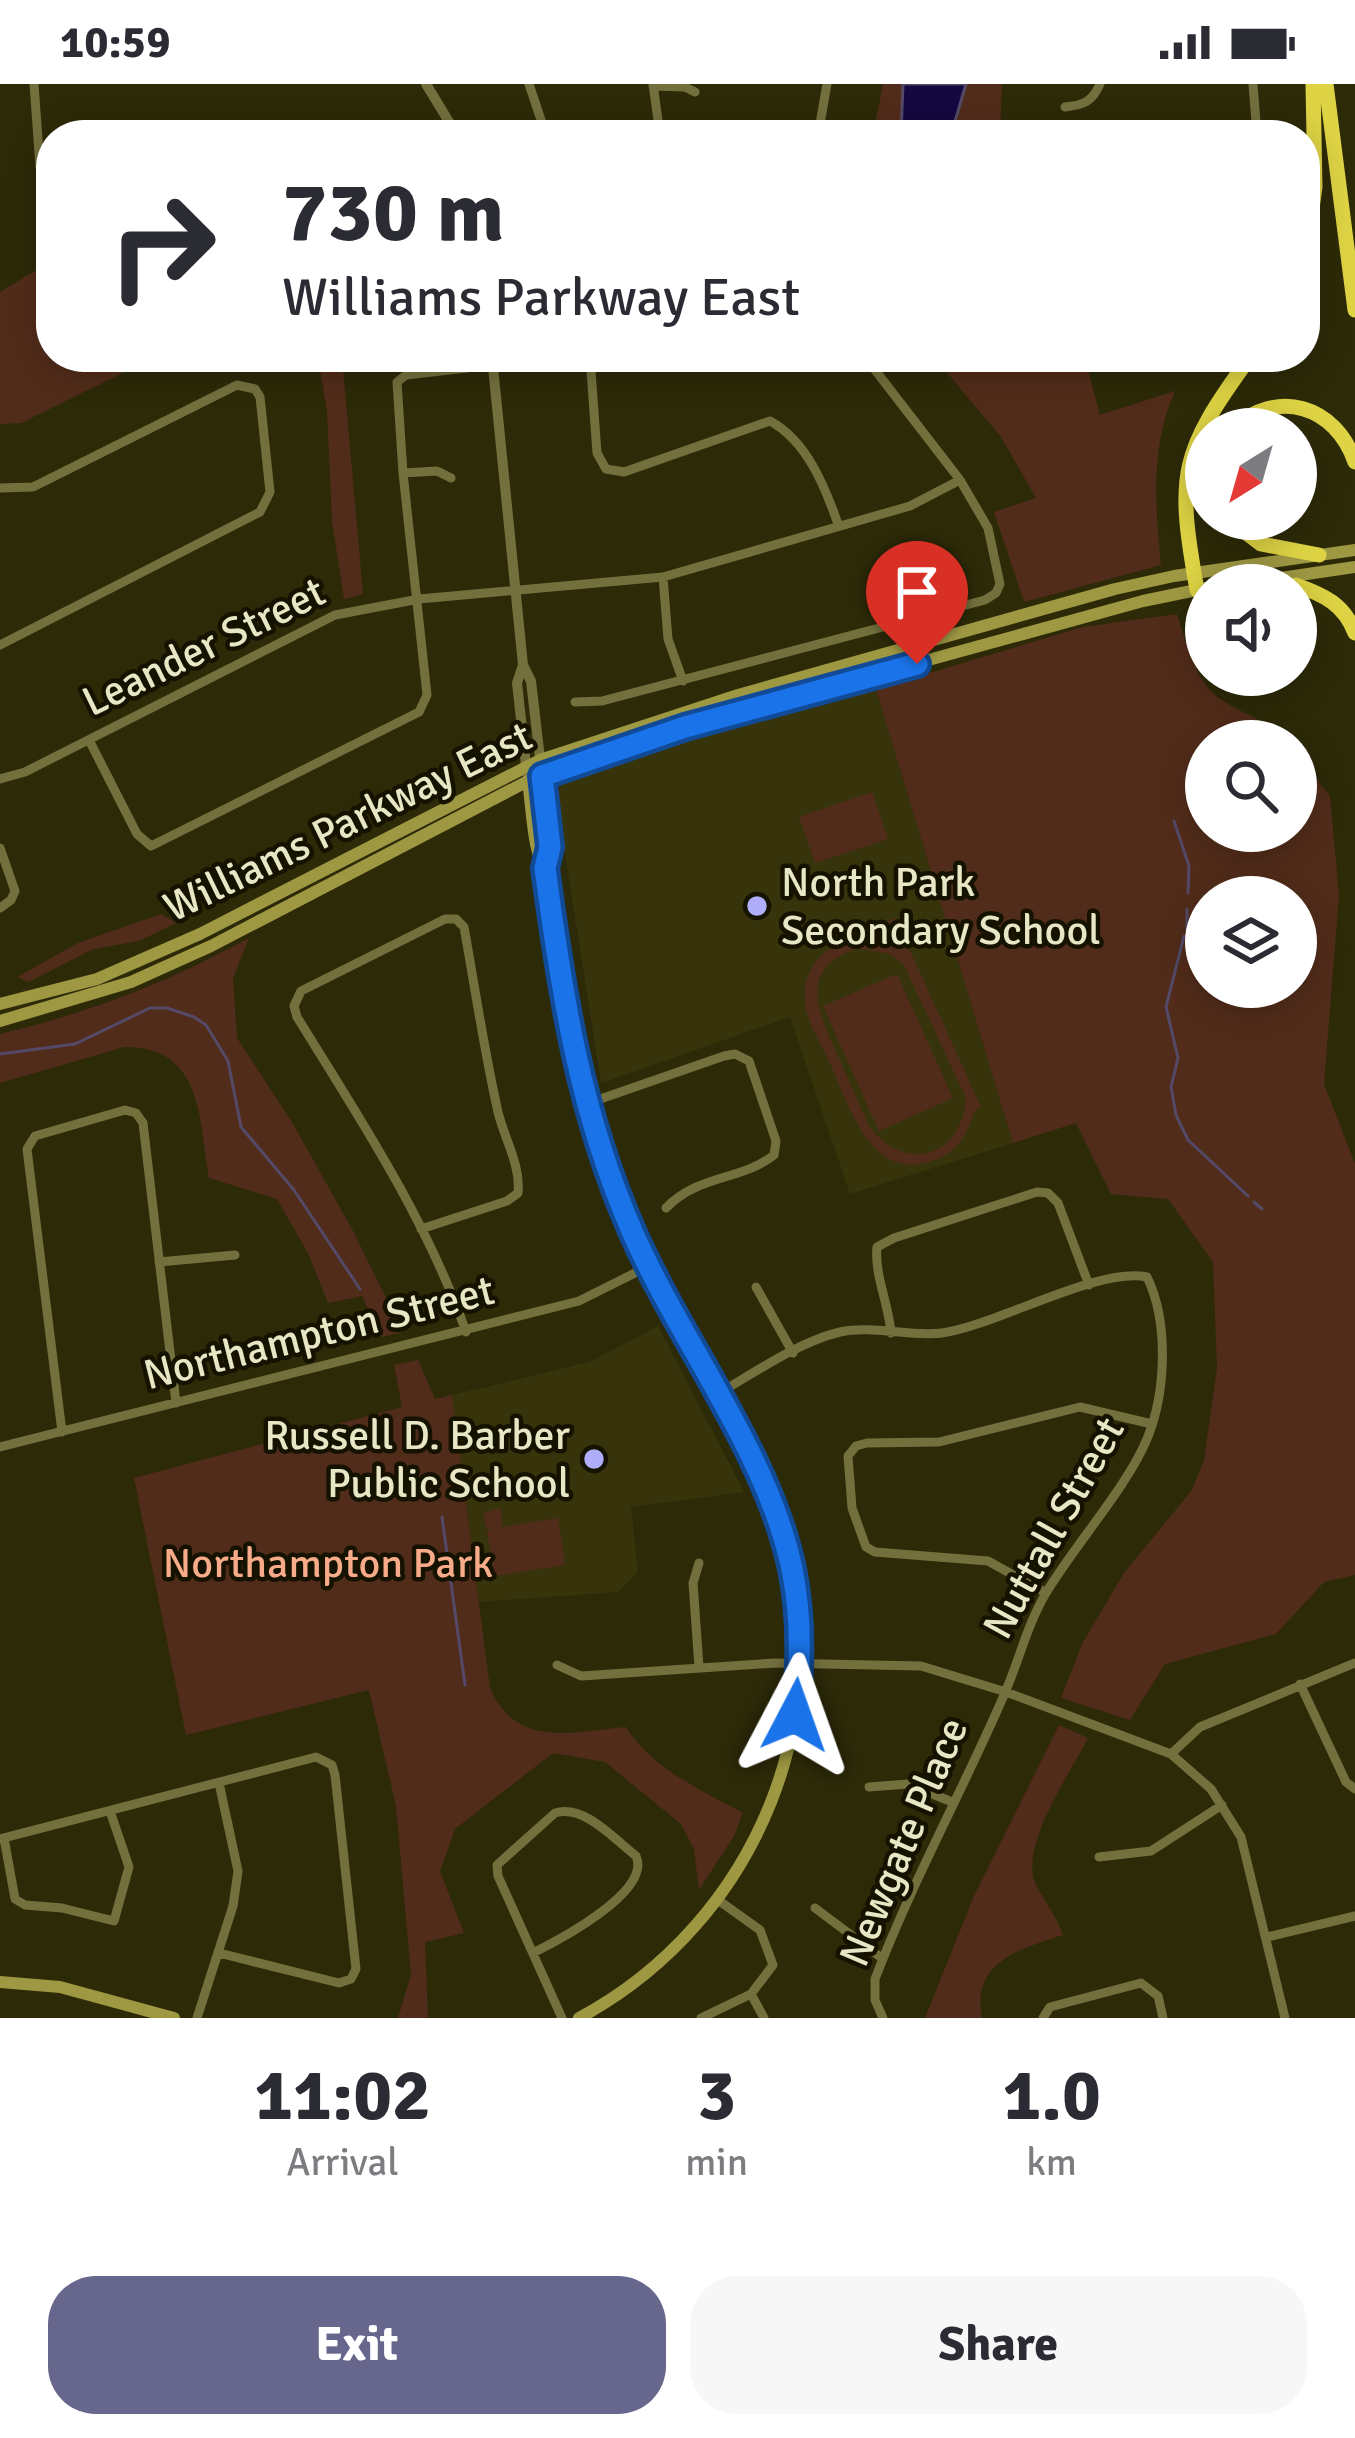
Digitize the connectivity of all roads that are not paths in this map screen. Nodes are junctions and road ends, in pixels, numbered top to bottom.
1 (34, 84) edge
2 (426, 84) edge
3 (530, 84) edge
4 (827, 84) edge
5 (1100, 84) edge
6 (1253, 84) edge
7 (1313, 84) edge
8 (1327, 84) edge
9 (653, 85) edge
10 (695, 92) dead end
11 (1065, 107) dead end
12 (37, 120) edge
13 (448, 120) edge
14 (541, 120) edge
15 (658, 120) edge
16 (821, 120) edge
17 (1256, 120) edge
18 (1314, 120) edge
19 (1355, 310) edge
20 (426, 372) edge
21 (494, 372) edge
22 (591, 372) edge
23 (877, 372) edge
24 (1240, 372) edge
25 (1317, 416) edge
26 (1355, 462) edge
27 (403, 473) junction
28 (451, 478) dead end
29 (960, 480) junction
30 (0, 488) edge
31 (838, 524) junction
32 (1256, 540) edge
33 (1355, 550) edge
34 (1319, 555) junction
35 (1195, 564) edge
36 (1282, 564) edge
37 (1355, 567) edge
38 (1317, 573) edge
39 (663, 577) junction
40 (1185, 585) edge
41 (1185, 588) edge
42 (515, 591) junction
43 (1317, 594) edge
44 (419, 598) junction
45 (1355, 633) edge
46 (0, 645) edge
47 (683, 681) junction
48 (574, 702) dead end
49 (89, 740) junction
50 (533, 763) junction
51 (0, 779) edge
52 (535, 779) junction
53 (0, 848) edge
54 (0, 908) edge
55 (0, 1004) edge
56 (0, 1021) edge
57 (586, 1104) junction
58 (666, 1208) dead end
59 (422, 1229) junction
60 (235, 1255) dead end
61 (159, 1262) junction
62 (649, 1266) junction
63 (1089, 1285) junction
64 (756, 1287) dead end
65 (466, 1332) junction
66 (891, 1334) junction
67 (793, 1353) junction
68 (716, 1394) junction
69 (176, 1403) junction
70 (1152, 1424) junction
71 (62, 1432) junction
72 (0, 1448) edge
73 (699, 1563) dead end
74 (1046, 1593) junction
75 (800, 1663) junction
76 (1355, 1663) edge
77 (557, 1665) dead end
78 (699, 1667) junction
79 (1300, 1684) junction
80 (1006, 1692) junction
81 (1171, 1754) junction
82 (219, 1784) junction
83 (869, 1787) dead end
84 (1355, 1789) edge
85 (952, 1802) junction
86 (1222, 1805) junction
87 (110, 1810) junction
88 (2, 1838) edge
89 (1099, 1857) dead end
90 (718, 1900) junction
91 (815, 1908) dead end
92 (1355, 1916) edge
93 (1267, 1937) junction
94 (219, 1953) junction
95 (533, 1953) junction
96 (883, 1959) junction
97 (0, 1982) edge
98 (751, 1994) junction
99 (174, 2018) edge
100 (197, 2018) edge
101 (562, 2018) edge
102 (579, 2018) edge
103 (701, 2018) edge
104 (764, 2018) edge
105 (884, 2018) edge
106 (1043, 2018) edge
107 (1163, 2018) edge
108 (1286, 2018) edge

1 - 12 street
2 - 13 street
3 - 14 street
4 - 16 street
5 - 11 street
6 - 17 street
7 - 18 highway
8 - 19 highway
9 - 10 street
9 - 15 street
20 - 27 street
21 - 42 street
22 - 31 street
23 - 29 street
24 - 35 highway
25 - 26 highway
27 - 28 street
27 - 44 street
29 - 31 street, Leander Street
29 - 47 street
30 - 46 street
31 - 39 street, Leander Street
32 - 34 highway
33 - 34 main road, Williams Parkway East
34 - 36 main road, Williams Parkway East
37 - 38 main road
39 - 42 street, Leander Street
39 - 47 street
40 - 50 main road, Williams Parkway East
41 - 52 main road, Williams Parkway East
42 - 44 street, Leander Street
42 - 50 street
43 - 45 highway
44 - 49 street, Leander Street
44 - 49 street
47 - 48 street
49 - 51 street, Leander Street
50 - 52 street
50 - 55 main road, Williams Parkway East
52 - 56 main road, Williams Parkway East
52 - 57 main road
53 - 54 street
57 - 58 street
57 - 62 main road
59 - 59 street
59 - 65 street
60 - 61 street
61 - 69 street
61 - 71 street
62 - 65 street, Northampton Street
62 - 68 main road
63 - 66 street, Nuttall Street
63 - 66 street
63 - 70 street, Nuttall Street
64 - 67 street
65 - 69 street, Northampton Street
66 - 67 street, Nuttall Street
67 - 68 street, Nuttall Street
68 - 75 main road
69 - 71 street, Northampton Street
70 - 74 street, Nuttall Street
70 - 74 street
71 - 72 street, Northampton Street
73 - 78 street
74 - 80 street, Nuttall Street
75 - 78 street
75 - 80 street
75 - 90 main road
76 - 79 street
77 - 78 street
79 - 81 street
79 - 84 street
80 - 81 street
80 - 85 street, Newgate Place
81 - 86 street
82 - 87 street
82 - 94 street
82 - 94 street
83 - 85 street
85 - 96 street, Newgate Place
86 - 89 street
86 - 93 street
87 - 88 street
87 - 88 street
90 - 98 street
90 - 102 main road
91 - 96 street
92 - 93 street
93 - 108 street
94 - 100 street
95 - 95 street
95 - 101 street
96 - 105 street, Newgate Place
97 - 99 main road
98 - 103 street
98 - 104 street
106 - 107 street

